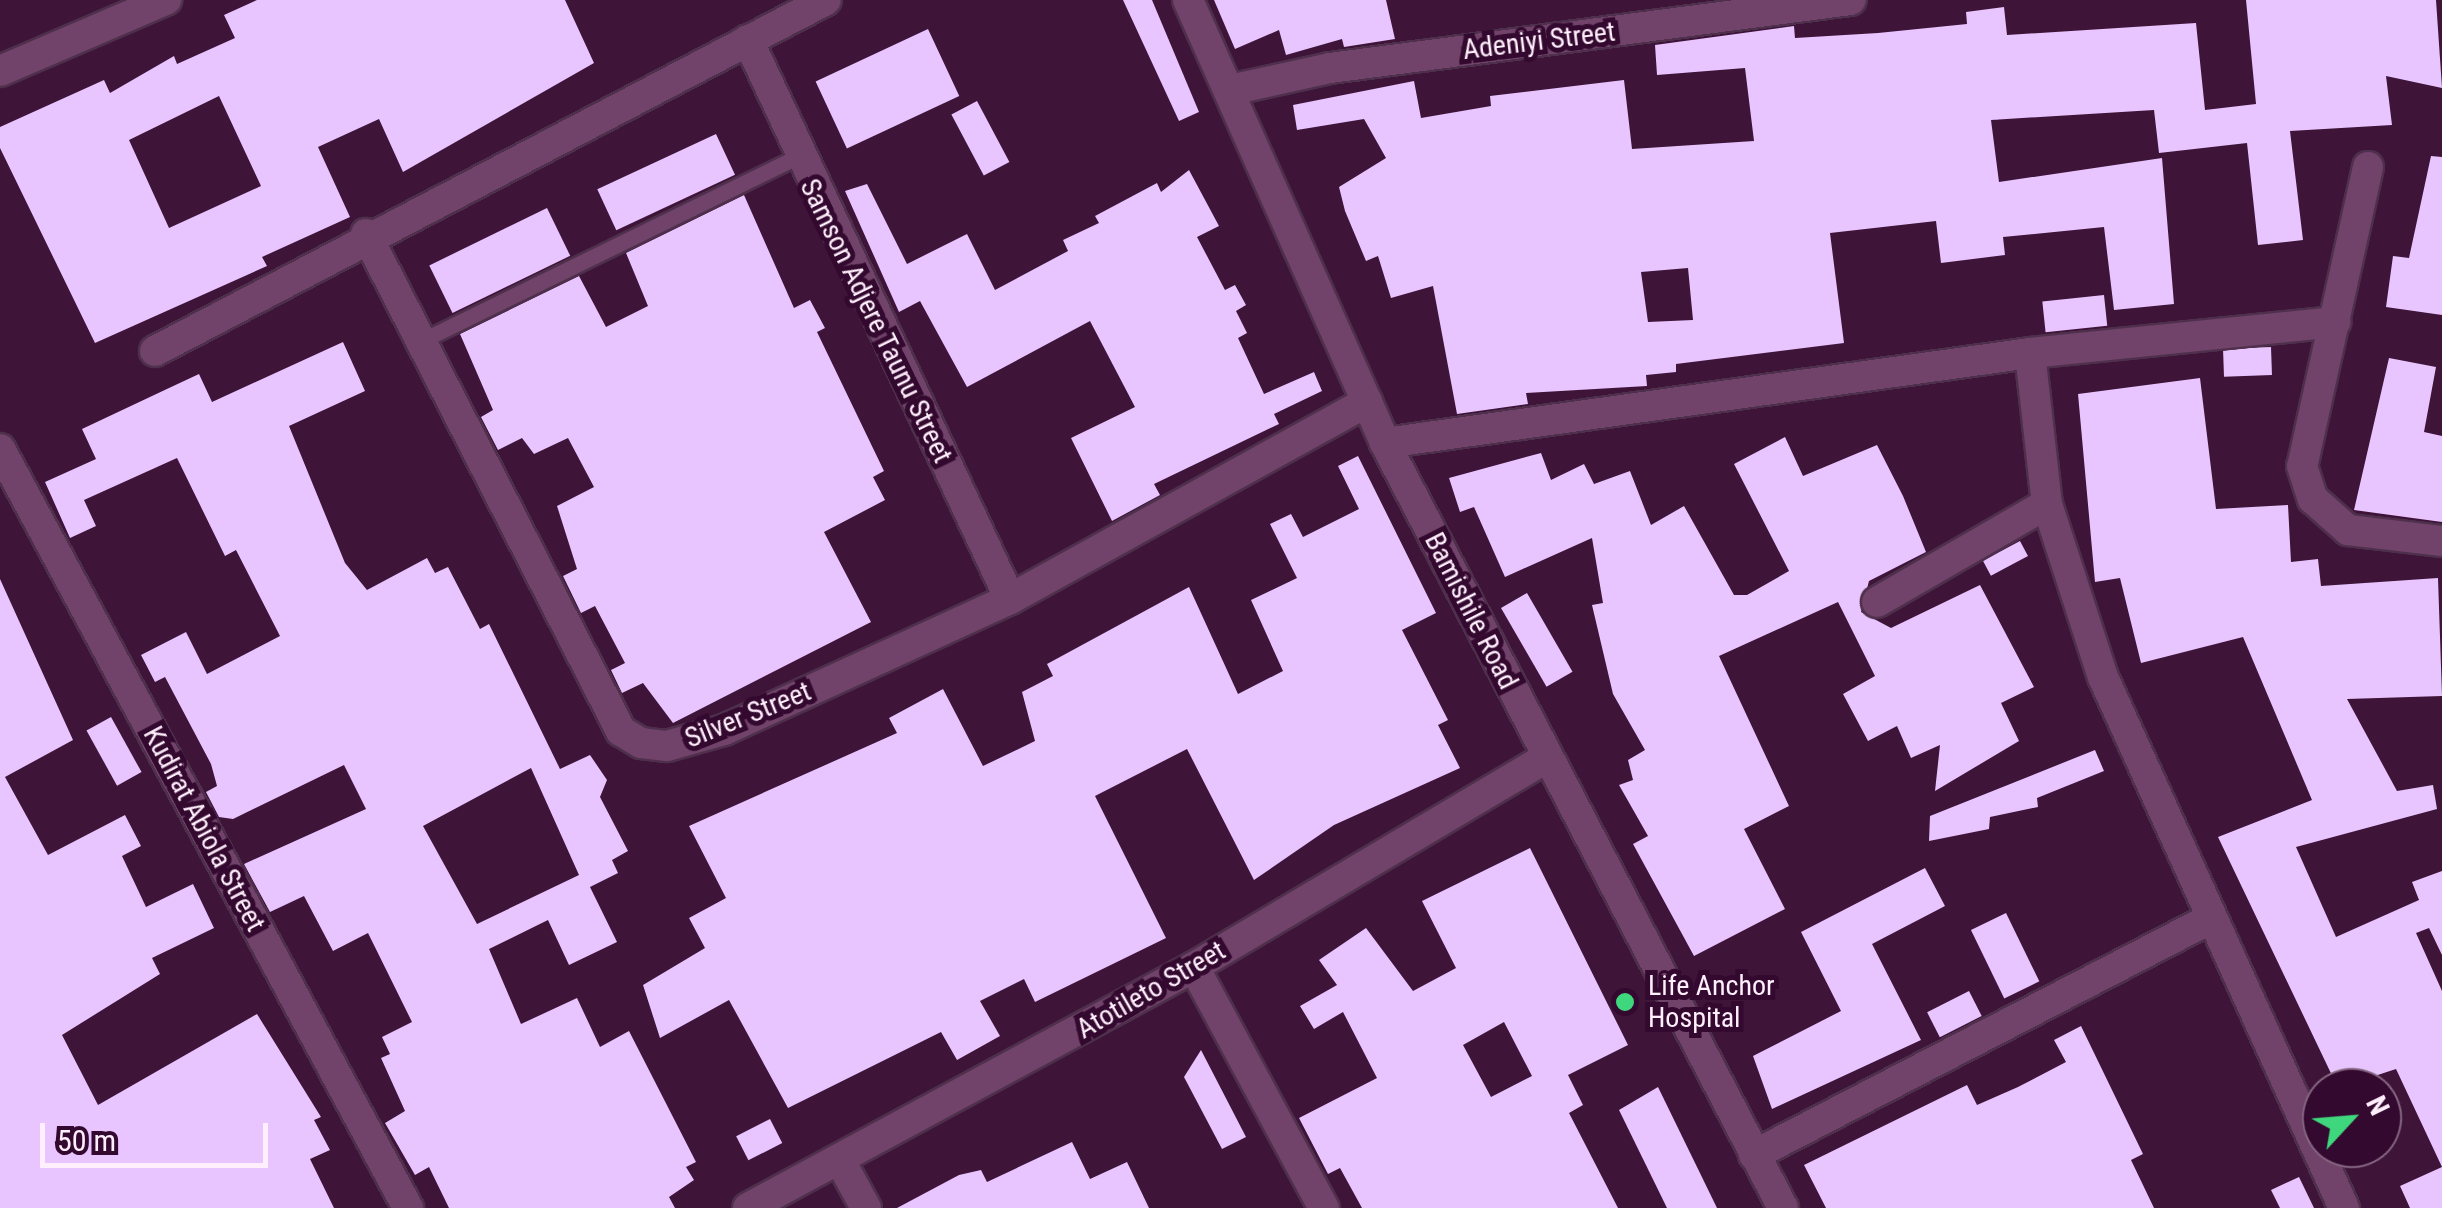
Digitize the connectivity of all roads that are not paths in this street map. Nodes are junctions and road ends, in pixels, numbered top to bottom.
1 (166, 0) edge
2 (826, 0) edge
3 (1188, 0) edge
4 (1851, 0) edge
5 (748, 40) junction
6 (0, 71) edge
7 (1230, 90) junction
8 (797, 157) junction
9 (2368, 168) dead end
10 (366, 234) junction
11 (2336, 322) junction
12 (416, 344) junction
13 (155, 351) dead end
14 (2030, 353) junction
15 (1367, 402) junction
16 (1385, 442) junction
17 (0, 450) edge
18 (2048, 504) junction
19 (2442, 542) edge
20 (1010, 599) junction
21 (1876, 602) dead end
22 (1546, 758) junction
23 (2208, 920) junction
24 (1194, 967) junction
25 (1754, 1155) junction
26 (842, 1164) junction
27 (408, 1208) edge
28 (748, 1208) edge
29 (866, 1208) edge
30 (1324, 1208) edge
31 (1783, 1208) edge
32 (2344, 1208) edge

1 - 6 street
2 - 5 street
3 - 7 street, Bamishile Road
4 - 7 street, Adeniyi Street
5 - 8 street, Samson Adjere Taunu Street
5 - 10 street
7 - 15 street, Bamishile Road
8 - 12 lane
8 - 20 street, Samson Adjere Taunu Street
9 - 11 street
10 - 12 street, Silver Street
10 - 13 street
11 - 14 street
11 - 19 street
12 - 20 street, Silver Street
14 - 16 street
14 - 18 street
15 - 16 street, Bamishile Road
15 - 20 street, Silver Street
16 - 22 street, Bamishile Road
17 - 27 street, Kudirat Abiola Street
18 - 21 street
18 - 23 street
22 - 24 street, Atotileto Street
22 - 25 street, Bamishile Road
23 - 25 street
23 - 32 street
24 - 26 street, Atotileto Street
24 - 30 street
25 - 31 street, Bamishile Road
26 - 28 street, Atotileto Street
26 - 29 street

